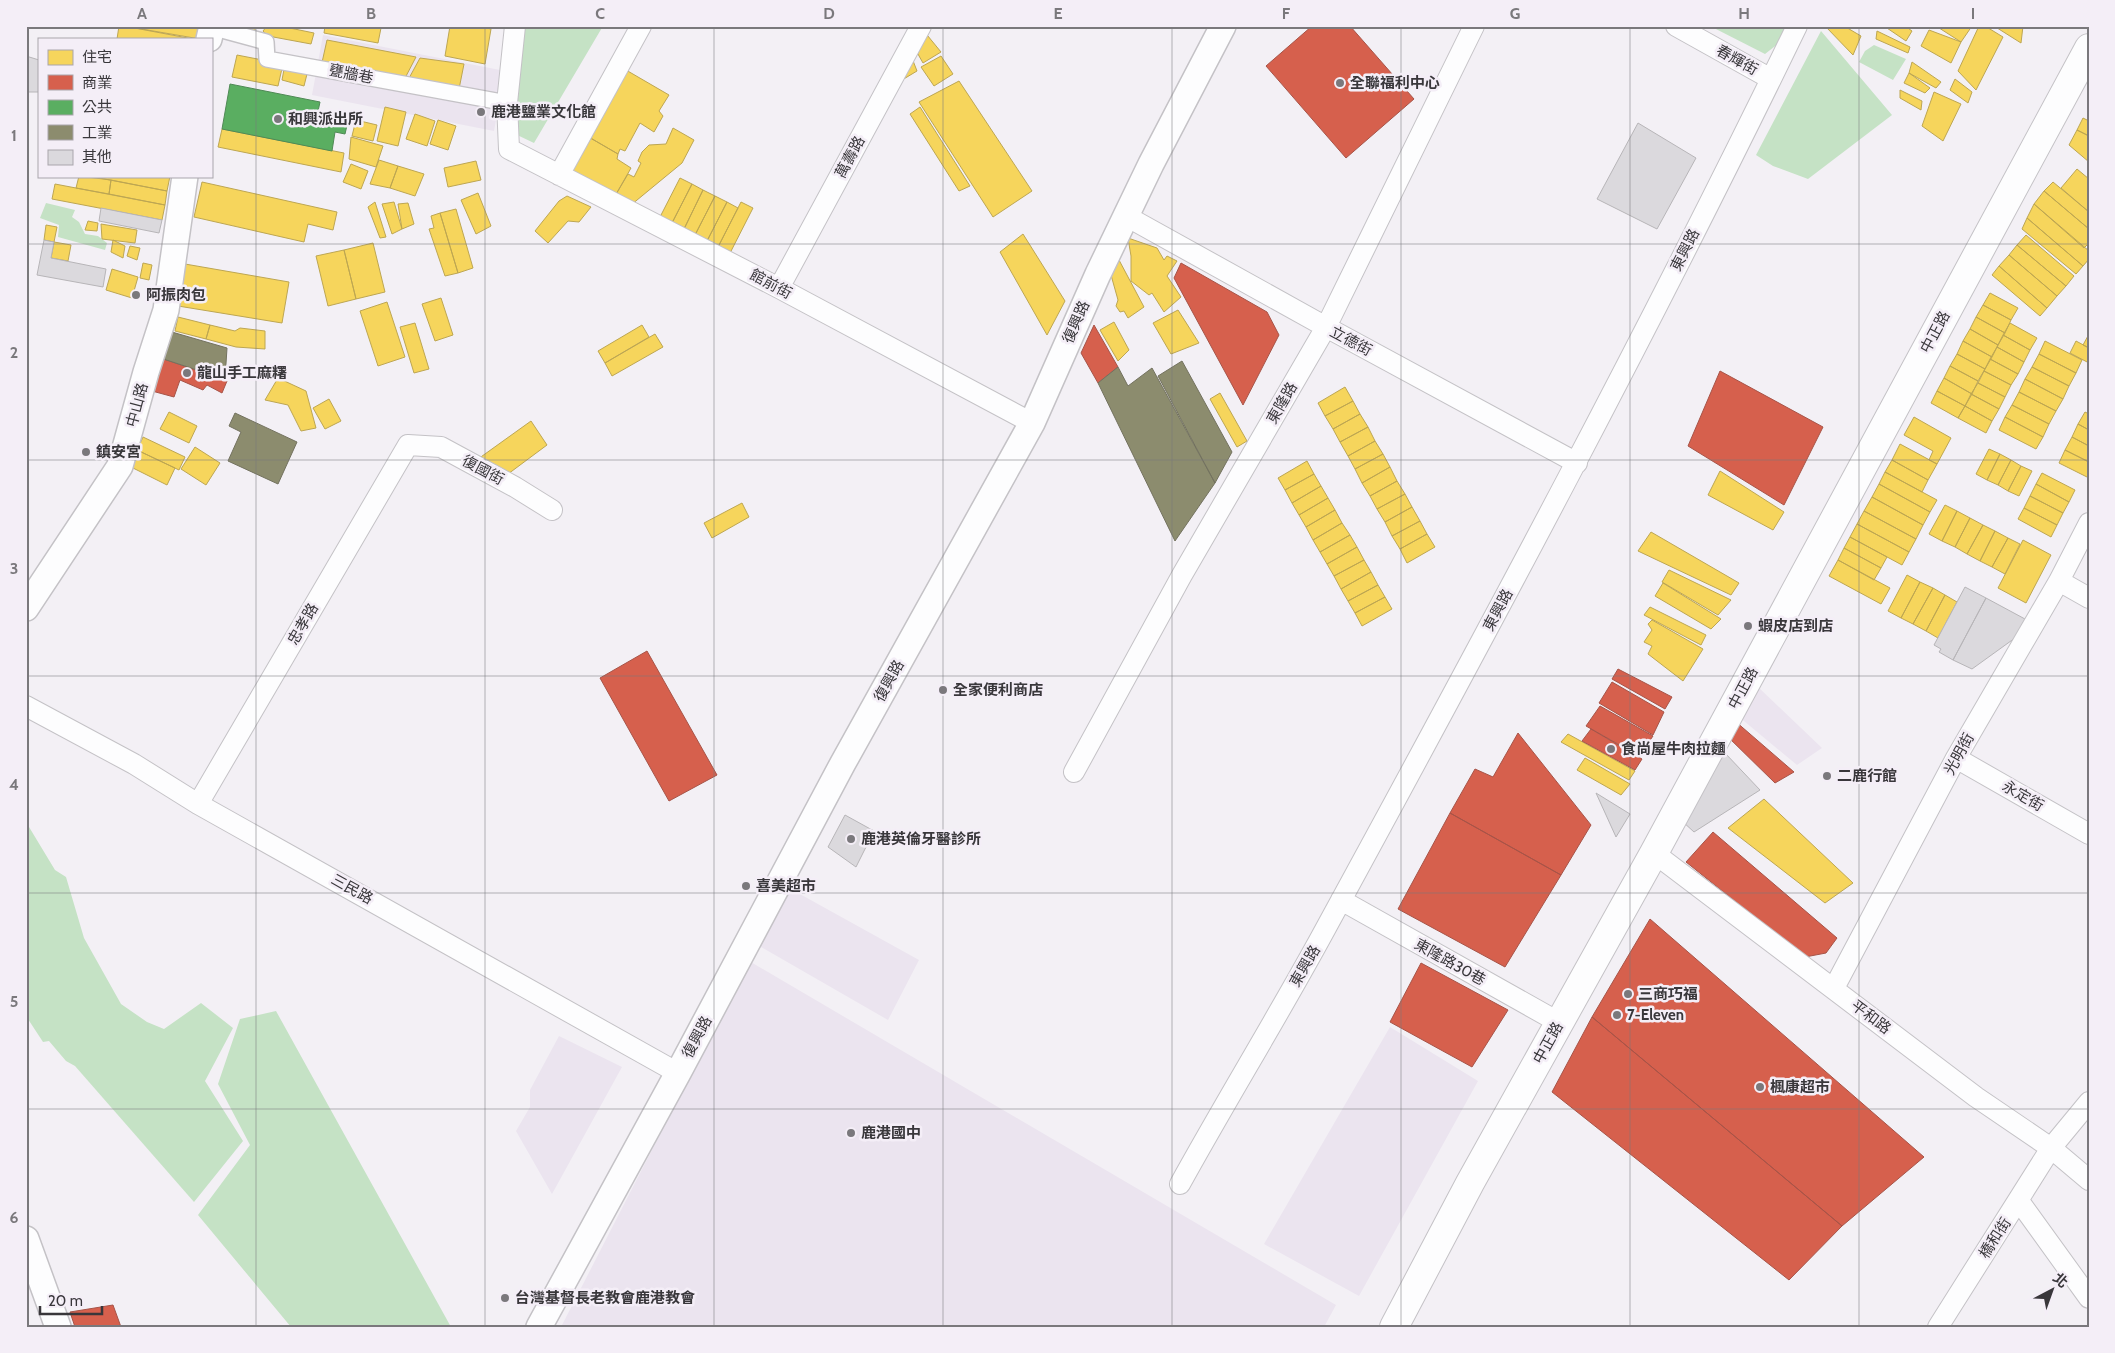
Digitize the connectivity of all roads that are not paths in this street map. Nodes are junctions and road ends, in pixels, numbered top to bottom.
1 (211, 26) edge
2 (515, 26) edge
3 (642, 26) edge
4 (920, 26) edge
5 (1222, 26) edge
6 (1474, 26) edge
7 (1676, 26) edge
8 (1797, 26) edge
9 (2089, 48) edge
10 (1771, 79) junction
11 (508, 103) junction
12 (559, 175) junction
13 (186, 178) edge
14 (1126, 216) junction
15 (779, 288) junction
16 (1326, 327) junction
17 (1032, 423) junction
18 (408, 445) joint
19 (1577, 463) junction
20 (552, 510) dead end
21 (2089, 523) edge
22 (2059, 581) junction
23 (2089, 598) edge
24 (26, 608) edge
25 (26, 706) edge
26 (1956, 758) junction
27 (1074, 772) dead end
28 (198, 804) junction
29 (2089, 834) edge
30 (1654, 853) junction
31 (1341, 900) junction
32 (1834, 988) junction
33 (1560, 1024) junction
34 (678, 1073) junction
35 (2089, 1102) edge
36 (2051, 1148) junction
37 (2089, 1180) edge
38 (1180, 1184) dead end
39 (2019, 1201) junction
40 (26, 1239) edge
41 (2089, 1298) edge
42 (58, 1327) edge
43 (539, 1327) edge
44 (1394, 1327) edge
45 (1938, 1327) edge

1 - 11 street, 甕牆巷
2 - 11 street
3 - 12 street
4 - 15 street, 萬壽路
5 - 14 street, 復興路
6 - 16 street, 東隆路
7 - 10 street, 春輝街
8 - 10 street, 東興路
9 - 30 main road, 中正路
10 - 19 street, 東興路
11 - 12 street, 館前街
12 - 15 street, 館前街
13 - 24 street, 中山路
14 - 16 street, 立德街
14 - 17 street, 復興路
15 - 17 street, 館前街
16 - 19 street, 立德街
16 - 27 street, 東隆路
17 - 34 street, 復興路
18 - 20 street, 復國街
18 - 28 street, 忠孝路
19 - 31 street, 東興路
21 - 22 street, 光明街
22 - 23 street
22 - 26 street, 光明街
25 - 28 street, 三民路
26 - 29 street, 永定街
26 - 32 street, 光明街
28 - 34 street, 三民路
30 - 32 street, 平和路
30 - 33 main road, 中正路
31 - 33 street, 東隆路30巷
31 - 38 street, 東興路
32 - 36 street, 平和路
33 - 44 main road, 中正路
34 - 43 street, 復興路
35 - 36 street, 橋和街
36 - 37 street, 平和路
36 - 39 street, 橋和街
39 - 41 street
39 - 45 street, 橋和街
40 - 42 street

